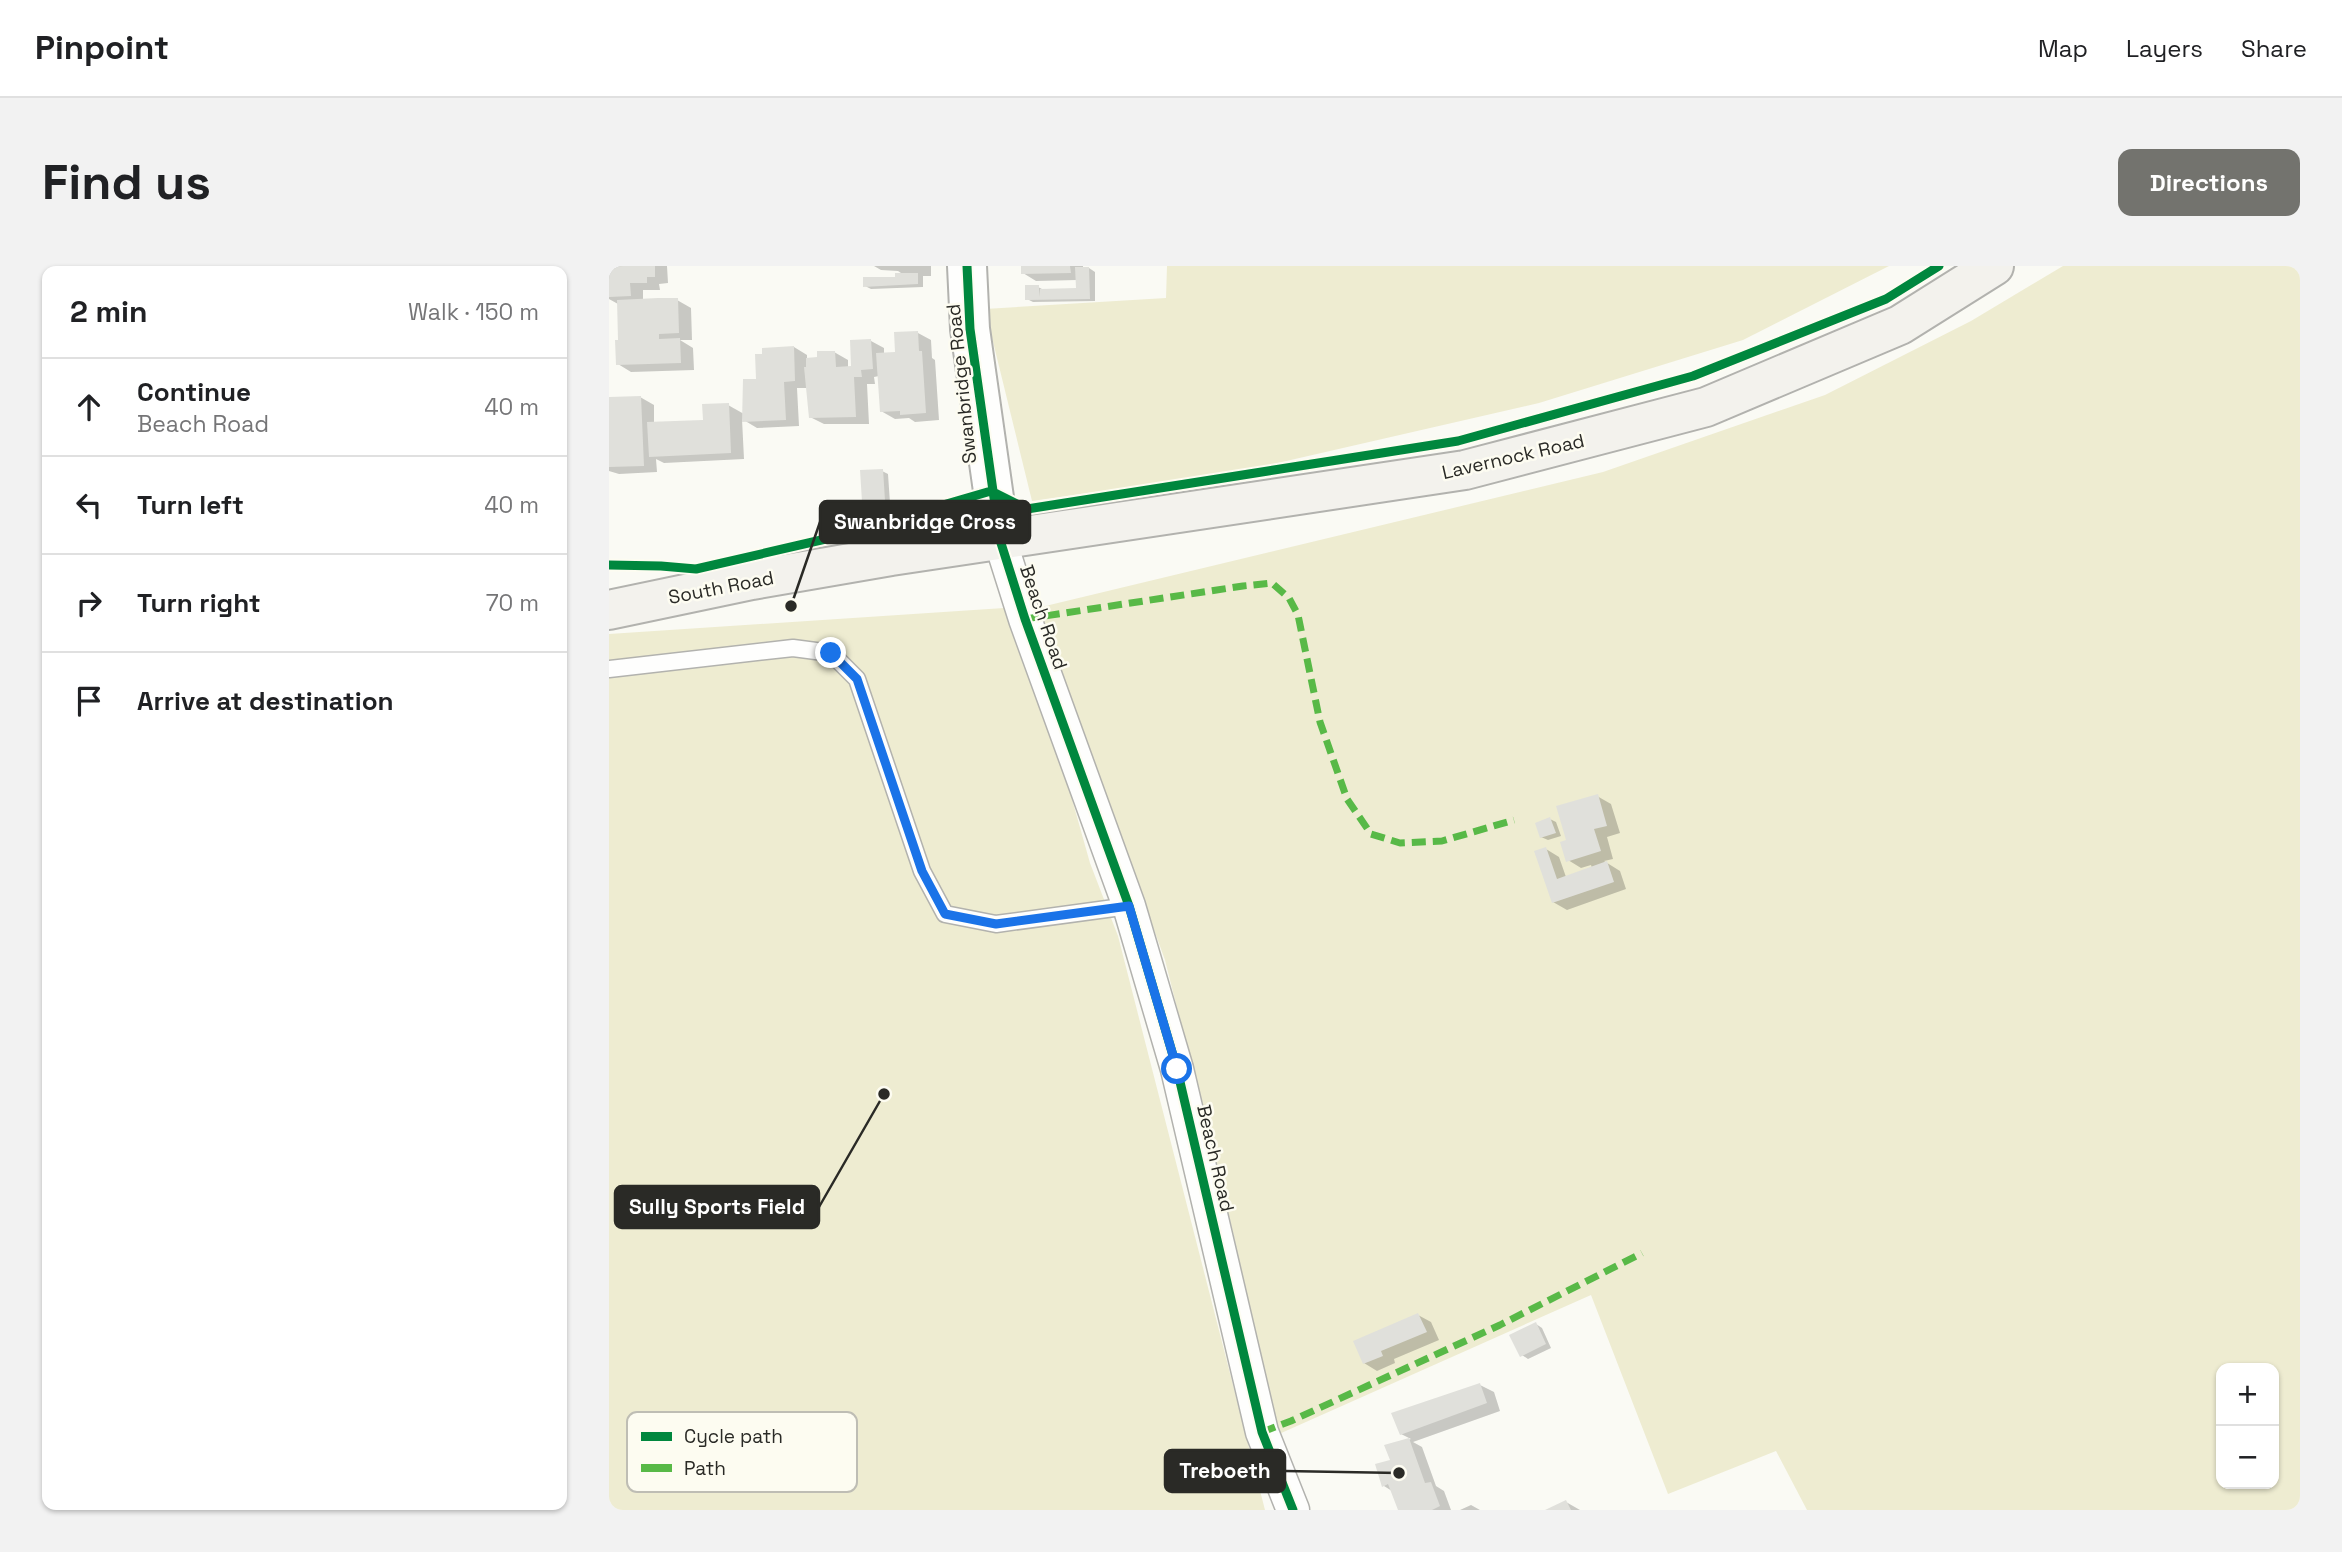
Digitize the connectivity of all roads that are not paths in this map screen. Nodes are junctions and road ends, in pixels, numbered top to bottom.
1 (967, 266) edge
2 (1994, 266) edge
3 (999, 540) junction
4 (609, 611) edge
5 (609, 669) edge
6 (1129, 906) junction
7 (1293, 1510) edge

1 - 3 street, Swanbridge Road
2 - 3 main road, Lavernock Road
3 - 4 main road, South Road
3 - 6 street, Beach Road
5 - 6 lane
6 - 7 street, Beach Road

